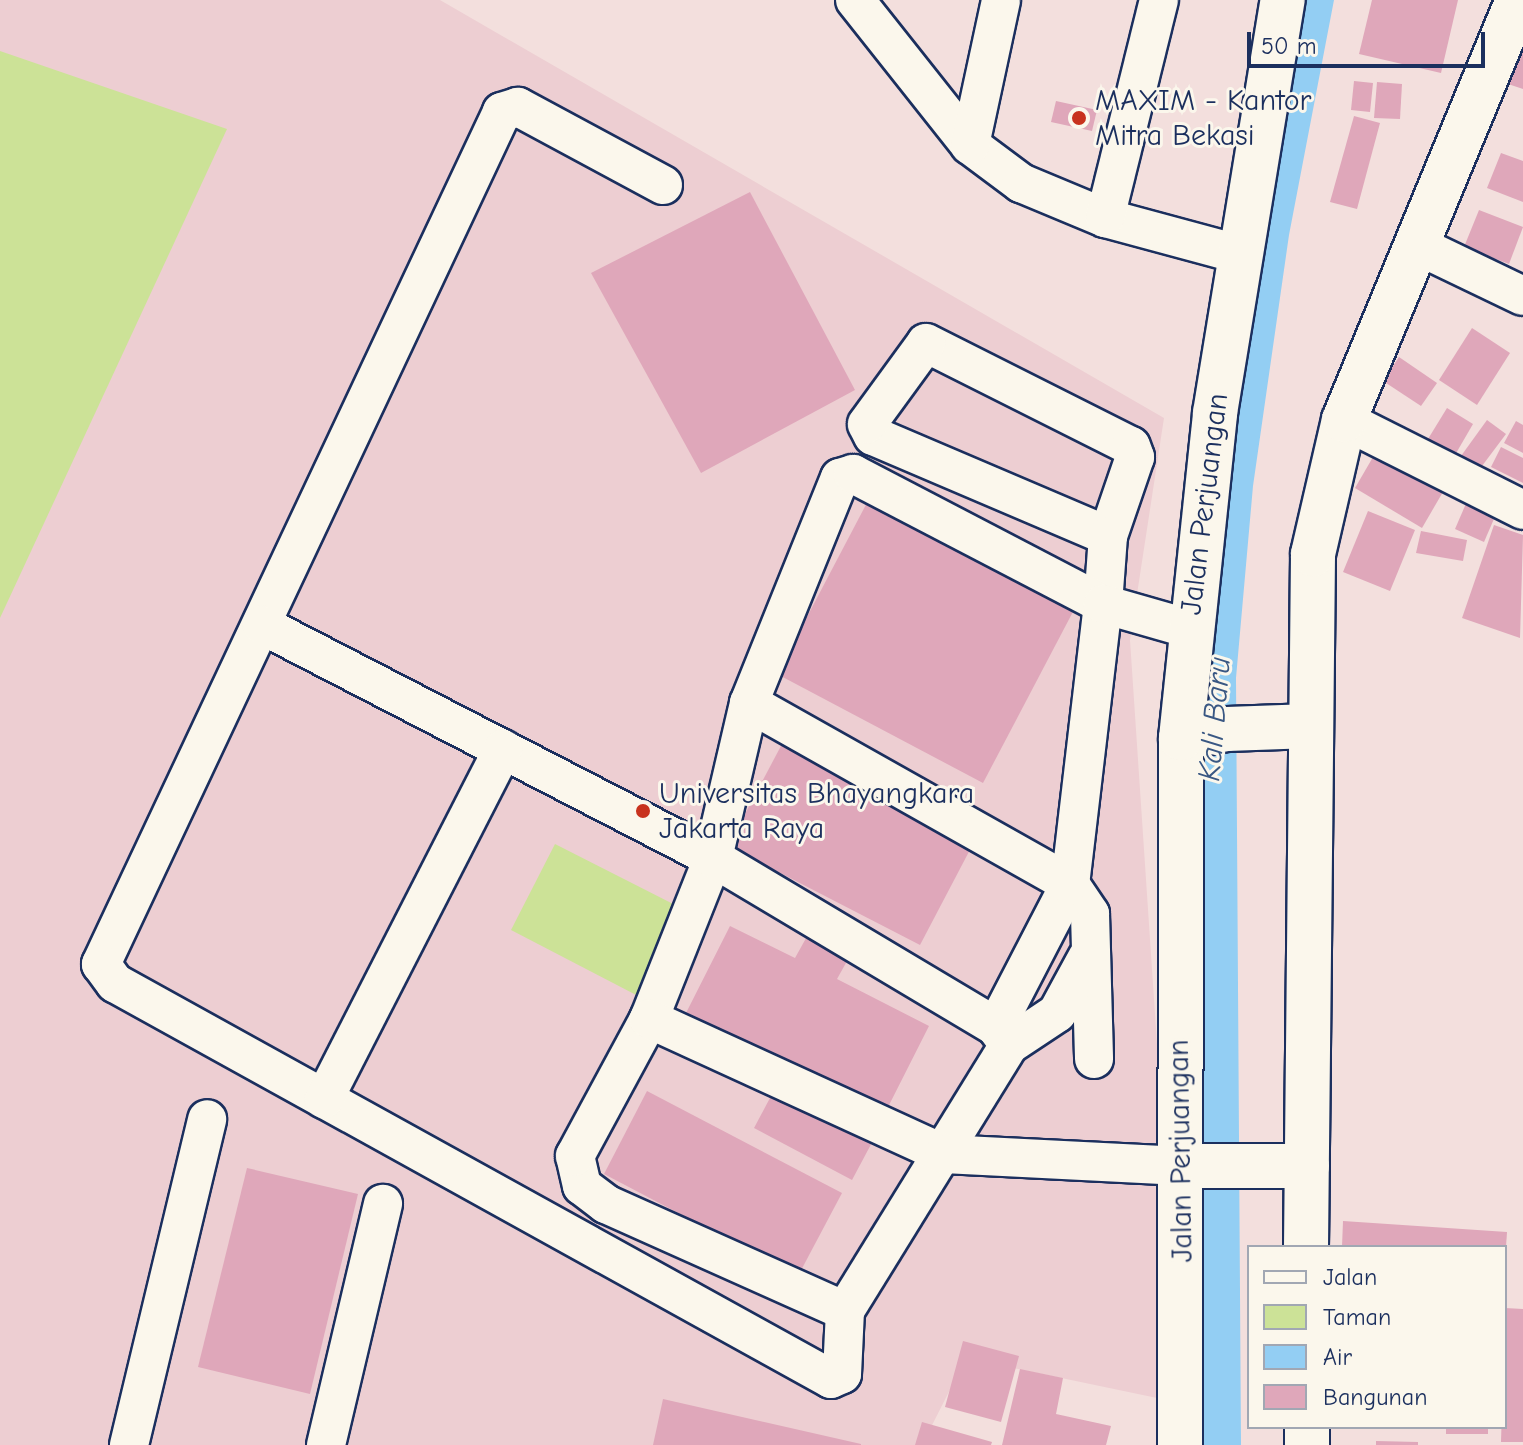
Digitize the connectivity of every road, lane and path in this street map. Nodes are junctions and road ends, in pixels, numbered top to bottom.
1 (855, 0) edge
2 (1001, 0) edge
3 (1159, 0) edge
4 (1283, 0) edge
5 (1516, 19) edge
6 (970, 145) junction
7 (663, 185) dead end
8 (1105, 218) junction
9 (1419, 246) junction
10 (1242, 255) junction
11 (1523, 296) edge
12 (1344, 420) junction
13 (1523, 510) edge
14 (1108, 536) junction
15 (1103, 604) junction
16 (262, 625) junction
17 (1190, 629) junction
18 (749, 703) junction
19 (1311, 726) junction
20 (1186, 737) junction
21 (503, 749) junction
22 (713, 858) junction
23 (1070, 884) junction
24 (1088, 956) junction
25 (649, 1019) junction
26 (1002, 1036) junction
27 (1094, 1059) dead end
28 (324, 1099) junction
29 (207, 1119) dead end
30 (944, 1154) junction
31 (1185, 1166) junction
32 (1302, 1166) junction
33 (383, 1204) dead end
34 (1306, 1245) edge
35 (845, 1311) junction
36 (129, 1445) edge
37 (326, 1445) edge
38 (1180, 1445) edge

1 - 6 street
2 - 6 street
3 - 8 street
4 - 10 main road, Jalan Perjuangan
5 - 9 main road
6 - 8 street
7 - 16 street
8 - 10 street
9 - 11 street
9 - 12 main road
10 - 17 main road, Jalan Perjuangan
12 - 13 street
12 - 19 main road
14 - 14 street
14 - 15 street
15 - 17 street
15 - 18 street
15 - 23 street
16 - 21 street
16 - 28 street
17 - 20 main road, Jalan Perjuangan
18 - 22 street
18 - 23 street
19 - 20 main road
19 - 32 main road
20 - 31 main road, Jalan Perjuangan
21 - 22 street
21 - 28 street
22 - 25 street
22 - 26 street
23 - 24 street
23 - 26 street
24 - 26 street
24 - 27 street
25 - 30 street
25 - 35 street
26 - 30 street
28 - 35 street
29 - 36 street
30 - 31 street
30 - 35 street
31 - 32 main road
31 - 38 main road, Jalan Perjuangan
32 - 34 main road
33 - 37 street

